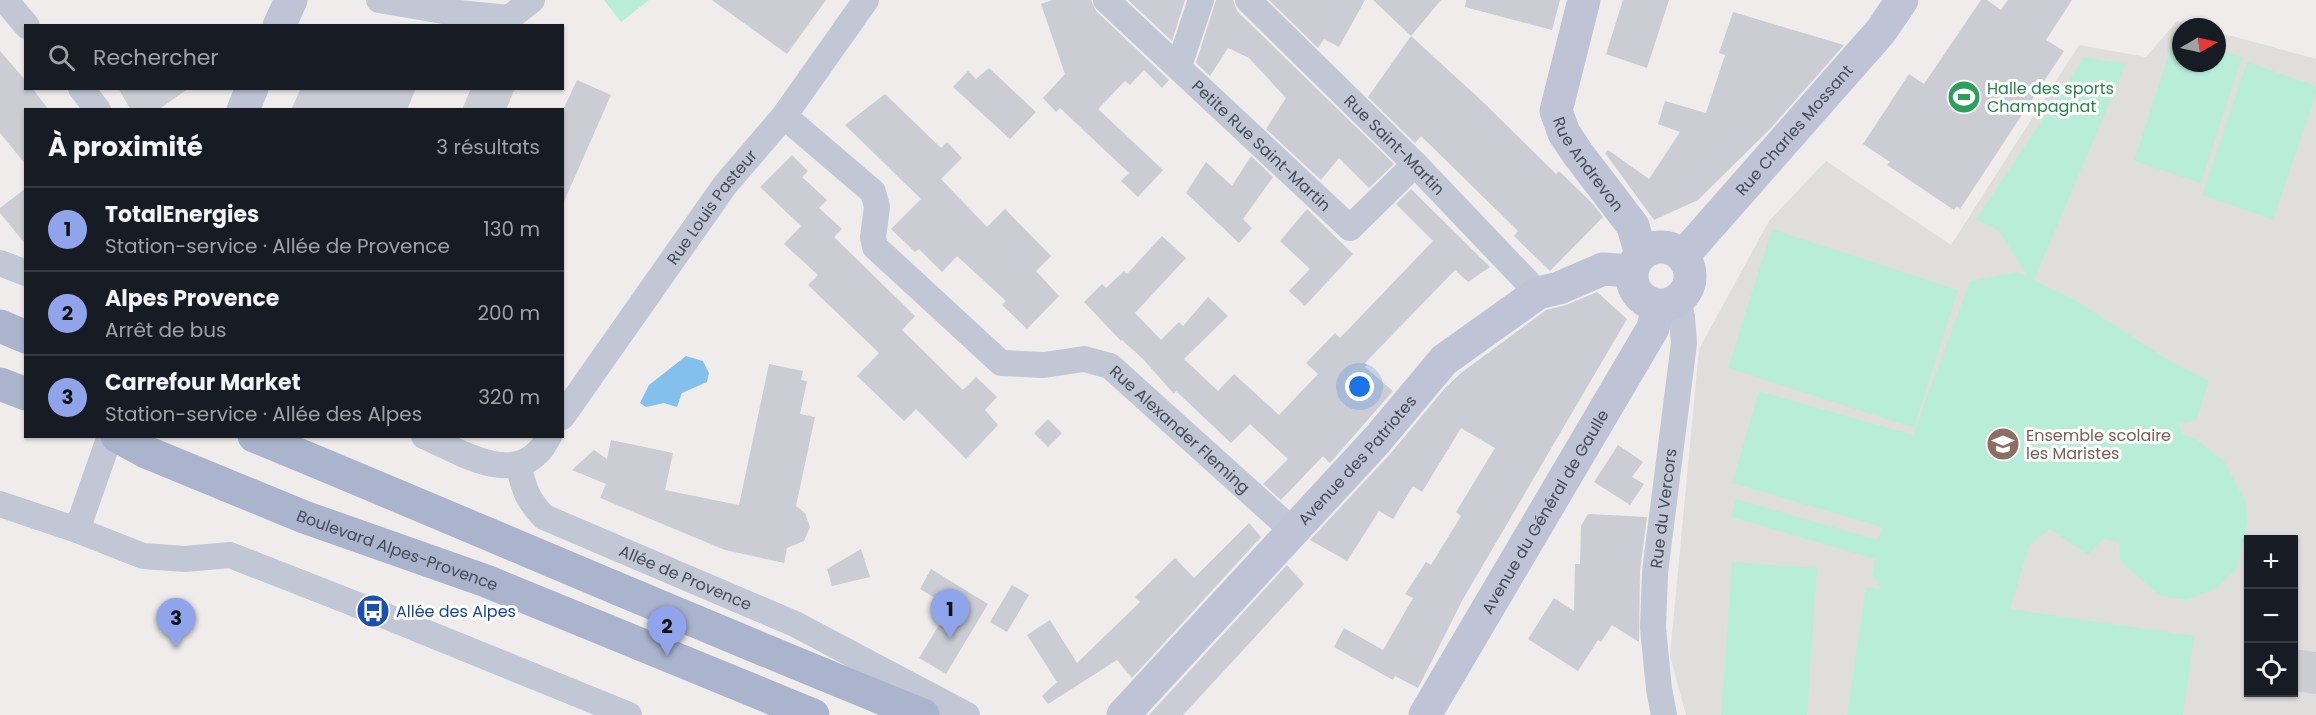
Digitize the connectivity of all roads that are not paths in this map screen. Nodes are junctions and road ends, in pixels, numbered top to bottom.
1 (6, 0) edge
2 (291, 0) edge
3 (379, 0) edge
4 (532, 0) edge
5 (866, 0) edge
6 (1106, 0) edge
7 (1201, 0) edge
8 (1248, 0) edge
9 (1584, 0) edge
10 (1902, 0) edge
11 (25, 24) edge
12 (280, 24) edge
13 (1179, 66) junction
14 (83, 90) edge
15 (251, 90) edge
16 (96, 108) edge
17 (244, 108) edge
18 (784, 116) junction
19 (1415, 164) junction
20 (1683, 256) junction
21 (0, 263) edge
22 (1636, 263) junction
23 (24, 272) edge
24 (1538, 293) junction
25 (1668, 303) junction
26 (0, 326) edge
27 (24, 336) edge
28 (0, 384) edge
29 (24, 393) edge
30 (564, 414) edge
31 (109, 438) edge
32 (121, 438) edge
33 (259, 438) edge
34 (429, 438) edge
35 (548, 438) edge
36 (518, 465) junction
37 (0, 504) edge
38 (77, 530) junction
39 (1293, 531) junction
40 (629, 715) edge
41 (813, 715) edge
42 (923, 715) edge
43 (968, 715) edge
44 (1123, 715) edge
45 (1425, 715) edge
46 (1664, 715) edge

1 - 11 street
2 - 12 street
3 - 4 street
5 - 18 street, Rue Louis Pasteur
6 - 13 street, Petite Rue Saint-Martin
7 - 13 street
8 - 19 street, Rue Saint-Martin
9 - 22 street, Rue Andrevon
10 - 20 street, Rue Charles Mossant
13 - 19 street, Petite Rue Saint-Martin
14 - 16 street
15 - 17 street
18 - 30 street, Rue Louis Pasteur
18 - 39 street, Rue Alexander Fleming
19 - 24 street, Rue Saint-Martin
20 - 22 street
20 - 25 street
21 - 23 street
22 - 24 street, Avenue des Patriotes
22 - 25 street
24 - 39 street, Avenue des Patriotes
25 - 45 street, Avenue du Général de Gaulle
25 - 46 street, Rue du Vercors
26 - 27 main road
28 - 29 main road
31 - 38 street
32 - 41 main road, Boulevard Alpes-Provence
33 - 42 main road
34 - 36 street
35 - 36 street
36 - 43 street, Allée de Provence
37 - 38 street
38 - 40 street
39 - 44 street, Avenue des Patriotes

